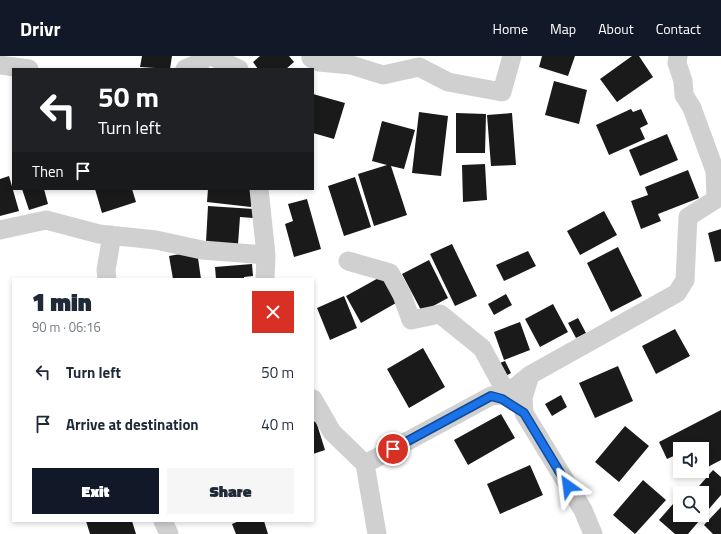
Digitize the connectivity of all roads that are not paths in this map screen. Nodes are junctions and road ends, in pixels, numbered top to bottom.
1 (206, 56) edge
2 (211, 56) edge
3 (512, 56) edge
4 (678, 56) edge
5 (309, 61) edge
6 (0, 65) edge
7 (22, 68) edge
8 (187, 68) edge
9 (237, 68) edge
10 (259, 190) edge
11 (718, 197) edge
12 (0, 230) edge
13 (112, 235) junction
14 (266, 255) junction
15 (348, 261) dead end
16 (107, 278) edge
17 (266, 278) edge
18 (530, 375) junction
19 (499, 395) junction
20 (314, 401) edge
21 (524, 413) junction
22 (365, 464) junction
23 (163, 522) edge
24 (169, 534) edge
25 (377, 534) edge
26 (593, 534) edge

1 - 8 street
2 - 9 street
3 - 5 street
4 - 11 street
6 - 7 street
10 - 14 street
11 - 18 street
12 - 13 street
13 - 14 street
13 - 16 street
14 - 17 street
15 - 19 street
18 - 19 street
18 - 21 street
19 - 21 street
19 - 22 street
20 - 22 street
21 - 26 street
22 - 25 street
23 - 24 street

